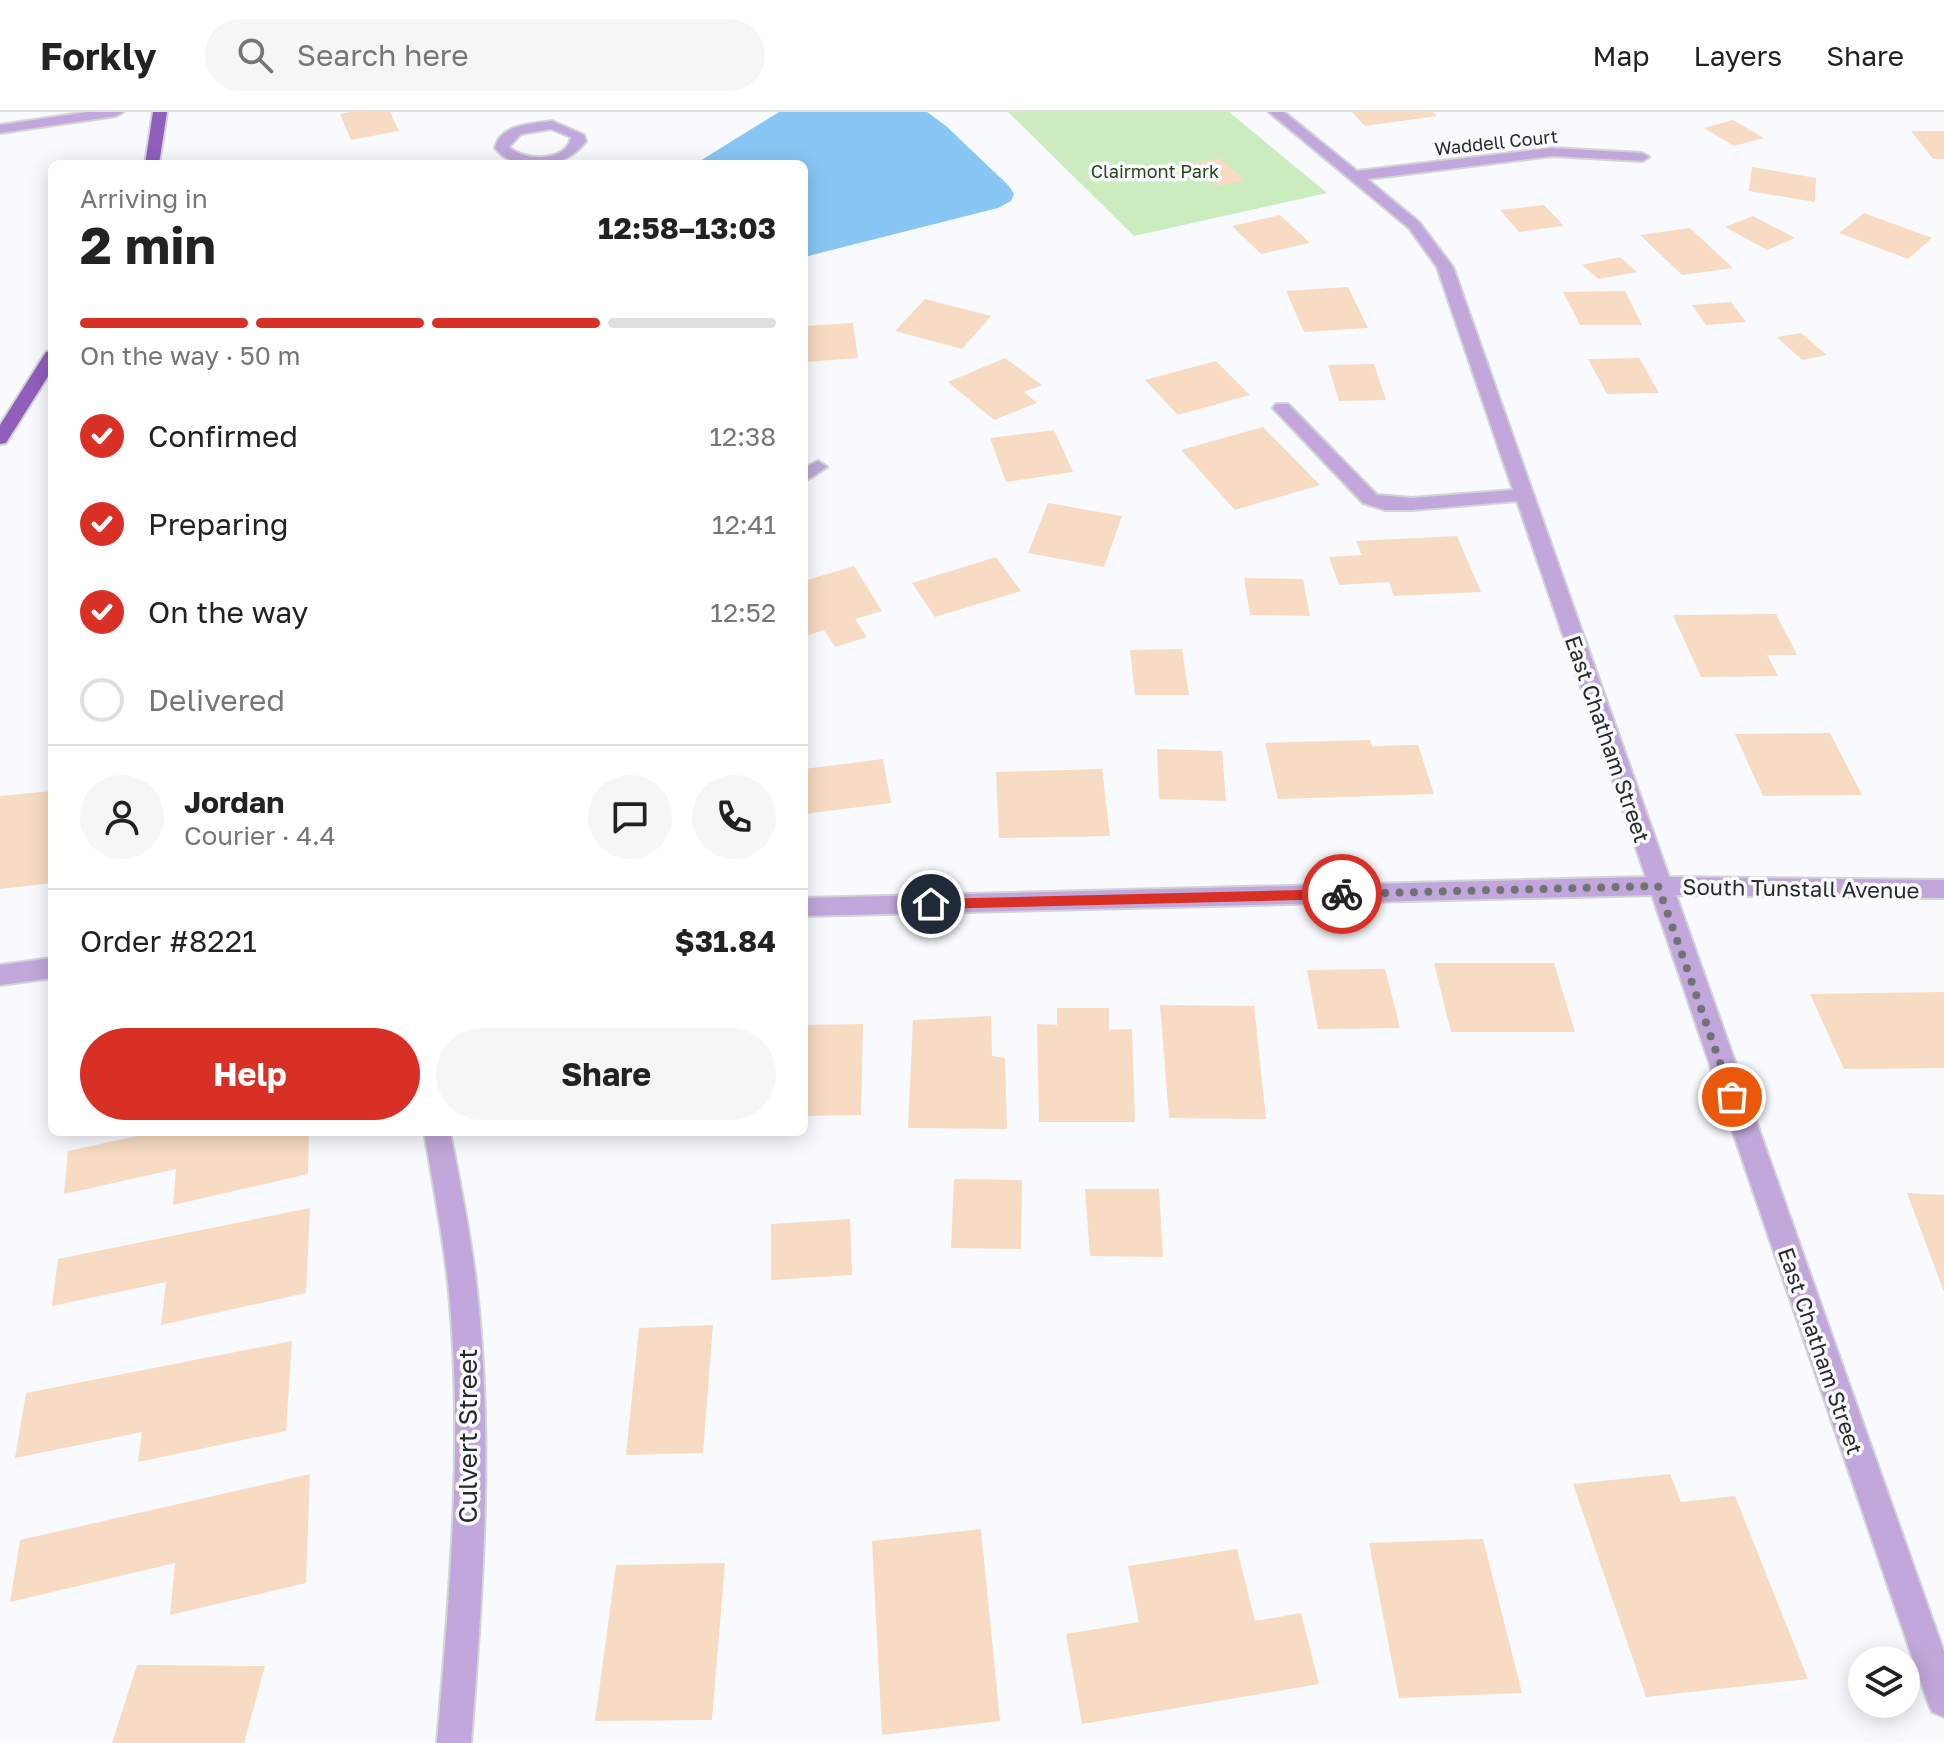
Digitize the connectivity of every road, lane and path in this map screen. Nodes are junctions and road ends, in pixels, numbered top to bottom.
1 (116, 112) edge
2 (160, 112) edge
3 (1276, 112) edge
4 (574, 126) joint
5 (0, 129) edge
6 (1642, 157) dead end
7 (153, 160) edge
8 (1355, 176) junction
9 (48, 362) edge
10 (1282, 408) dead end
11 (0, 439) edge
12 (1526, 495) junction
13 (1658, 886) junction
14 (1944, 889) edge
15 (808, 907) edge
16 (48, 969) edge
17 (0, 975) edge
18 (438, 1136) edge
19 (1944, 1700) edge
20 (454, 1743) edge

1 - 5 street
2 - 7 main road
3 - 8 street, East Chatham Street
4 - 4 street
6 - 8 street, Waddell Court
8 - 12 street, East Chatham Street
9 - 11 main road
10 - 12 street
12 - 13 street, East Chatham Street
13 - 14 street, South Tunstall Avenue
13 - 15 street, South Tunstall Avenue
13 - 19 street, East Chatham Street
16 - 17 street
18 - 20 street, Culvert Street

